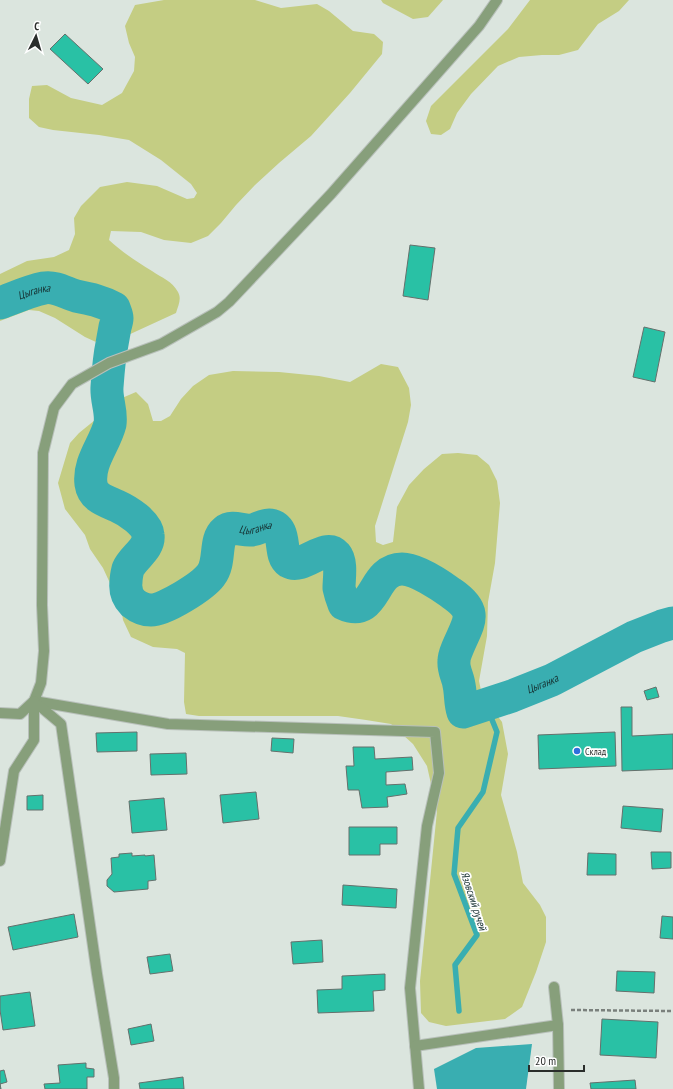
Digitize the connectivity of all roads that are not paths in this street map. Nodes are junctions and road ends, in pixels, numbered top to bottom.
1 (498, 0) edge
2 (34, 701) junction
3 (0, 713) edge
4 (0, 861) edge
5 (554, 987) dead end
6 (558, 1025) junction
7 (415, 1046) junction
8 (114, 1089) edge
9 (419, 1089) edge
10 (559, 1089) edge

1 - 2 street
2 - 3 street
2 - 4 street
2 - 7 street
2 - 8 street
5 - 6 street
6 - 7 street
6 - 10 street
7 - 9 street

